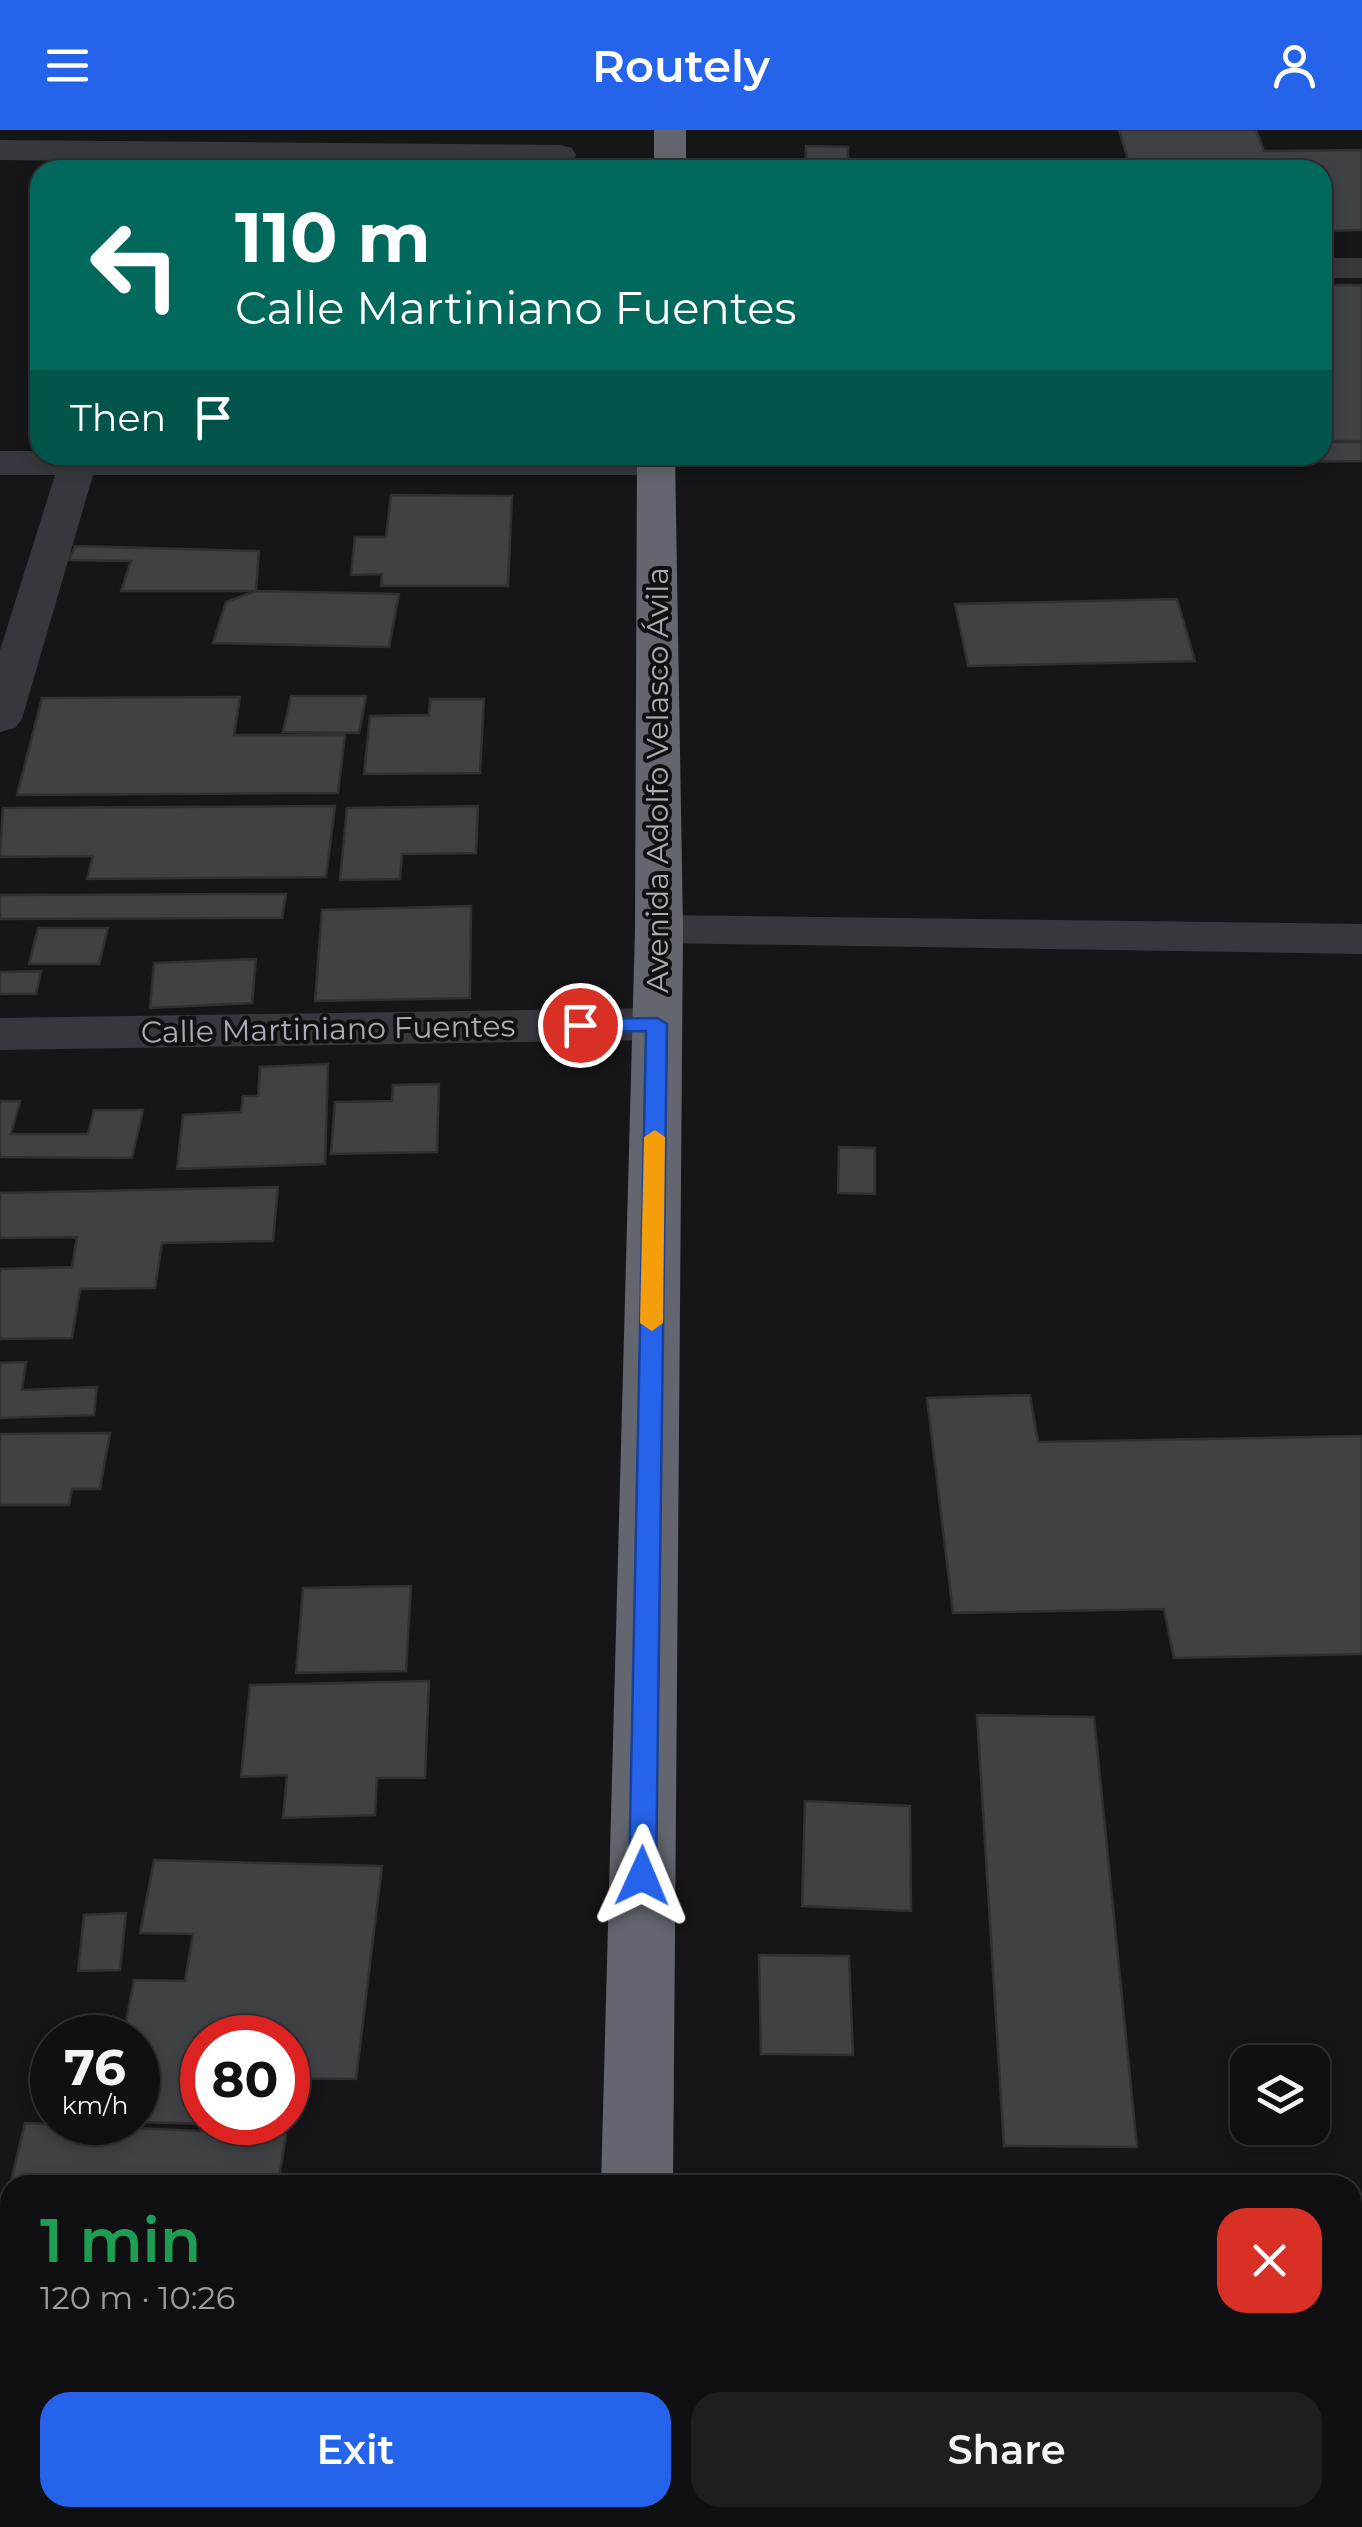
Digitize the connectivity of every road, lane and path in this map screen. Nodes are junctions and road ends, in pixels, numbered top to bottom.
1 (670, 130) edge
2 (0, 150) edge
3 (168, 151) edge
4 (560, 155) dead end
5 (670, 160) edge
6 (1332, 268) edge
7 (1362, 268) edge
8 (30, 461) edge
9 (0, 463) edge
10 (77, 465) edge
11 (656, 465) edge
12 (0, 719) edge
13 (659, 929) junction
14 (1362, 938) edge
15 (657, 1024) junction
16 (0, 1034) edge
17 (637, 2175) edge

1 - 5 highway
2 - 3 street
3 - 4 street
6 - 7 street
8 - 9 street
10 - 12 street
11 - 13 highway, Avenida Adolfo Velasco Ávila
13 - 14 street
13 - 15 highway, Avenida Adolfo Velasco Ávila
15 - 16 street, Calle Martiniano Fuentes
15 - 17 highway, Avenida Adolfo Velasco Ávila

